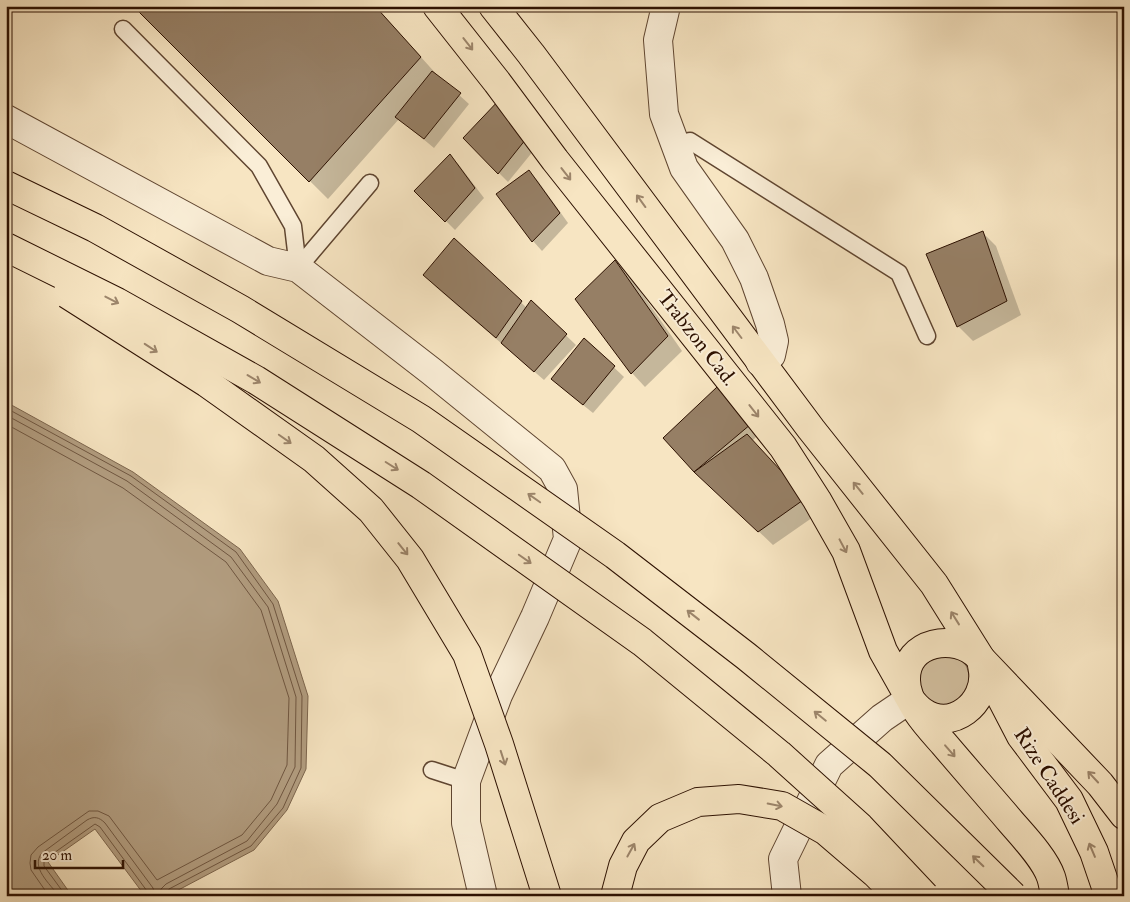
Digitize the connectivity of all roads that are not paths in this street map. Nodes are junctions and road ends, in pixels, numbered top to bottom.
1 (437, 6) edge
2 (493, 6) edge
3 (666, 6) edge
4 (123, 29) dead end
5 (6, 120) edge
6 (675, 144) junction
7 (370, 183) dead end
8 (6, 185) edge
9 (6, 247) edge
10 (6, 256) edge
11 (298, 268) junction
12 (927, 336) dead end
13 (760, 362) junction
14 (981, 659) junction
15 (910, 699) junction
16 (432, 770) dead end
17 (466, 781) junction
18 (1124, 815) edge
19 (483, 896) edge
20 (547, 896) edge
21 (615, 896) edge
22 (788, 896) edge
23 (898, 896) edge
24 (925, 896) edge
25 (1013, 896) edge
26 (1056, 896) edge
27 (1109, 896) edge

1 -> 15 main road, Trabzon Cad.
13 -> 2 main road, Trabzon Cad.
3 - 6 street
4 - 11 lane
5 - 11 street
6 - 12 lane
6 - 13 street
7 - 11 lane
25 -> 8 main road, bridge
9 -> 24 main road, bridge
10 -> 20 main road, bridge
11 - 17 street
14 -> 13 main road, Trabzon Cad.
14 - 15 main road
14 - 15 main road
18 -> 14 main road
27 -> 14 main road, Rize Caddesi
15 - 22 street
15 -> 26 main road, Trabzon Cad.
16 - 17 lane
17 - 19 street
21 -> 23 main road, bridge

